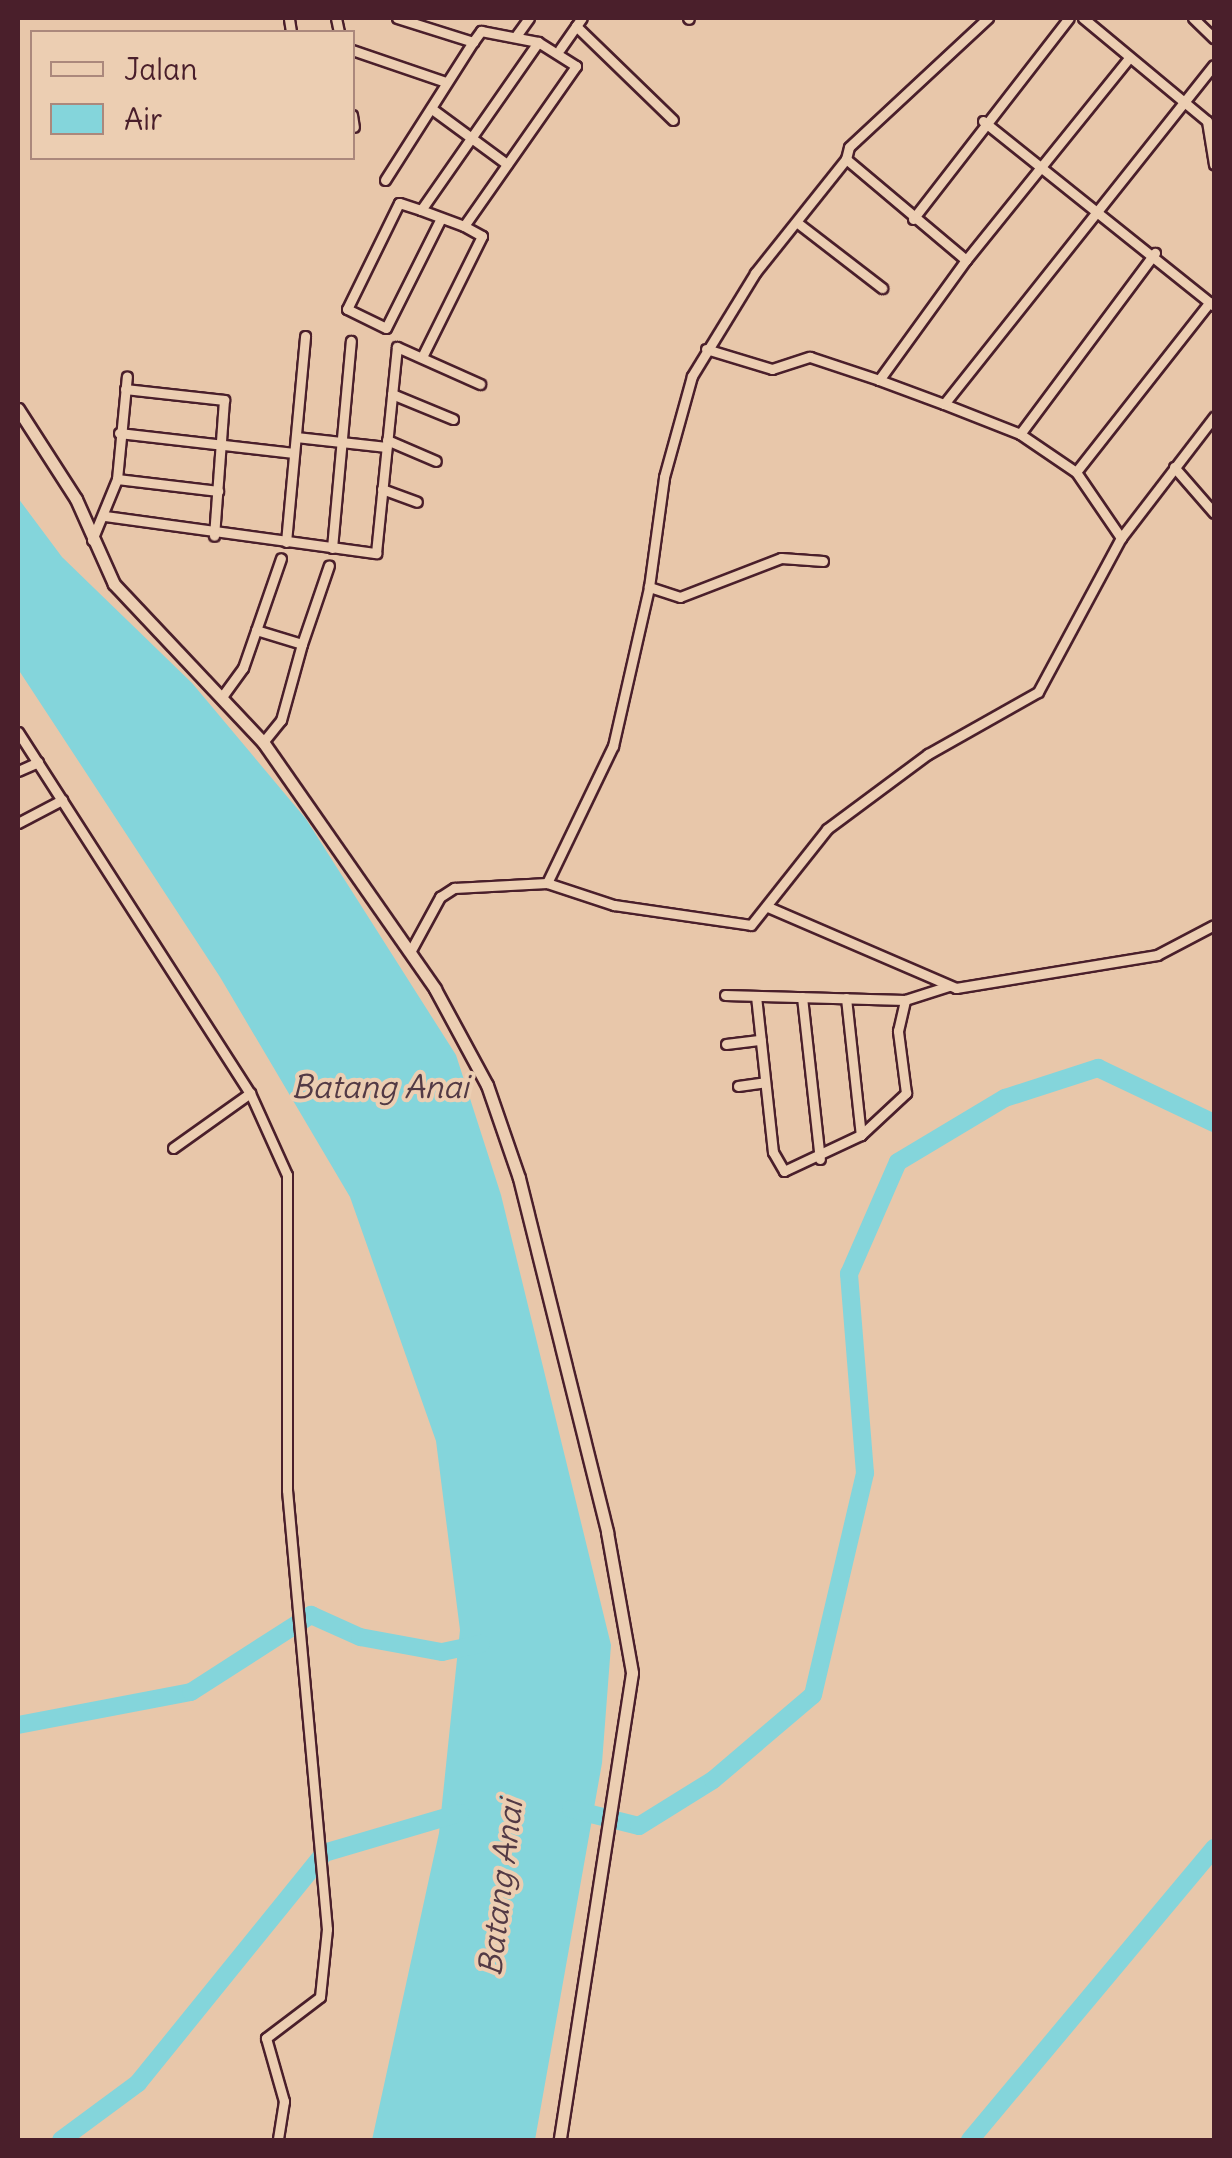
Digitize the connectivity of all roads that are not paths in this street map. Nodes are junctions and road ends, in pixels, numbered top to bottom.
1 (397, 18) edge
2 (486, 18) edge
3 (529, 18) edge
4 (988, 18) edge
5 (1069, 18) edge
6 (1082, 18) edge
7 (1192, 18) edge
8 (579, 22) edge
9 (481, 30) junction
10 (516, 36) junction
11 (1214, 38) edge
12 (473, 42) junction
13 (538, 42) junction
14 (560, 50) junction
15 (355, 51) edge
16 (1128, 59) junction
17 (1214, 65) edge
18 (446, 82) junction
19 (1185, 102) junction
20 (432, 109) junction
21 (672, 120) dead end
22 (982, 120) junction
23 (470, 136) junction
24 (846, 158) junction
25 (507, 164) junction
26 (1214, 164) edge
27 (1042, 169) junction
28 (386, 180) dead end
29 (421, 210) junction
30 (1098, 211) junction
31 (441, 218) junction
32 (913, 219) junction
33 (799, 224) junction
34 (464, 226) junction
35 (1156, 253) junction
36 (966, 260) junction
37 (882, 288) dead end
38 (1212, 305) edge
39 (305, 336) dead end
40 (352, 341) dead end
41 (706, 349) junction
42 (422, 357) junction
43 (126, 376) dead end
44 (880, 380) junction
45 (480, 384) dead end
46 (125, 389) junction
47 (392, 394) junction
48 (944, 404) junction
49 (18, 408) edge
50 (1214, 418) edge
51 (453, 419) dead end
52 (119, 433) junction
53 (1020, 434) junction
54 (296, 438) junction
55 (342, 442) junction
56 (224, 444) junction
57 (386, 444) junction
58 (294, 452) junction
59 (436, 461) dead end
60 (1174, 467) junction
61 (1076, 472) junction
62 (117, 479) junction
63 (382, 489) junction
64 (218, 491) junction
65 (417, 502) dead end
66 (1214, 513) edge
67 (105, 516) junction
68 (214, 536) junction
69 (1121, 538) junction
70 (92, 540) junction
71 (286, 542) junction
72 (332, 548) junction
73 (281, 558) dead end
74 (824, 562) dead end
75 (329, 565) dead end
76 (649, 587) junction
77 (256, 630) junction
78 (302, 644) junction
79 (224, 694) junction
80 (18, 732) edge
81 (263, 742) junction
82 (38, 762) junction
83 (18, 770) edge
84 (62, 800) junction
85 (18, 823) edge
86 (547, 883) junction
87 (768, 906) junction
88 (1214, 926) edge
89 (410, 952) junction
90 (949, 986) junction
91 (725, 995) dead end
92 (756, 996) junction
93 (802, 997) junction
94 (846, 998) junction
95 (905, 1000) junction
96 (760, 1040) junction
97 (726, 1044) dead end
98 (765, 1082) junction
99 (738, 1086) dead end
100 (250, 1094) junction
101 (862, 1134) junction
102 (173, 1148) dead end
103 (820, 1159) junction
104 (278, 2140) edge
105 (560, 2140) edge

1 - 12 street
2 - 9 street
3 - 10 street
4 - 24 street
5 - 22 street
6 - 16 street
7 - 11 street
8 - 14 street
8 - 21 street
9 - 10 street
9 - 12 street
10 - 13 street
12 - 18 street
13 - 14 street
13 - 23 street
14 - 25 street
15 - 18 street
16 - 19 street
16 - 27 street
17 - 19 street
18 - 20 street
19 - 26 street
19 - 30 street
20 - 23 street
20 - 28 street
22 - 27 street
22 - 32 street
23 - 25 street
23 - 29 street
24 - 32 street
24 - 33 street
25 - 34 street
27 - 30 street
27 - 36 street
29 - 31 street
29 - 31 street
30 - 35 street
30 - 48 street
31 - 34 street
32 - 36 street
33 - 37 street
33 - 41 street
34 - 42 street
35 - 38 street
35 - 53 street
36 - 44 street
38 - 61 street
39 - 54 street
40 - 55 street
41 - 44 street
41 - 76 street
42 - 45 street
42 - 47 street
43 - 46 street
44 - 48 street
46 - 52 street
46 - 56 street
47 - 51 street
47 - 57 street
48 - 53 street
49 - 70 street
50 - 60 street
52 - 56 street
52 - 62 street
53 - 61 street
54 - 55 street
54 - 58 street
55 - 57 street
55 - 72 street
56 - 58 street
56 - 64 street
57 - 59 street
57 - 63 street
58 - 71 street
60 - 66 street
60 - 69 street
61 - 69 street
62 - 64 street
62 - 67 street
63 - 65 street
63 - 72 street
64 - 68 street
67 - 68 street
67 - 70 street
68 - 71 street
69 - 87 street
70 - 79 street
71 - 72 street
73 - 77 street
74 - 76 street
75 - 78 street
76 - 86 street
77 - 78 street
77 - 79 street
78 - 81 street
79 - 81 street
80 - 82 street
81 - 89 street
82 - 83 street
82 - 84 street
84 - 85 street
84 - 100 street
86 - 87 street
86 - 89 street
87 - 90 street
88 - 90 street
89 - 105 street
90 - 95 street
91 - 92 street
92 - 93 street
92 - 96 street
93 - 94 street
93 - 103 street
94 - 95 street
94 - 101 street
95 - 101 street
96 - 97 street
96 - 98 street
98 - 99 street
98 - 103 street
100 - 102 street
100 - 104 street
101 - 103 street

